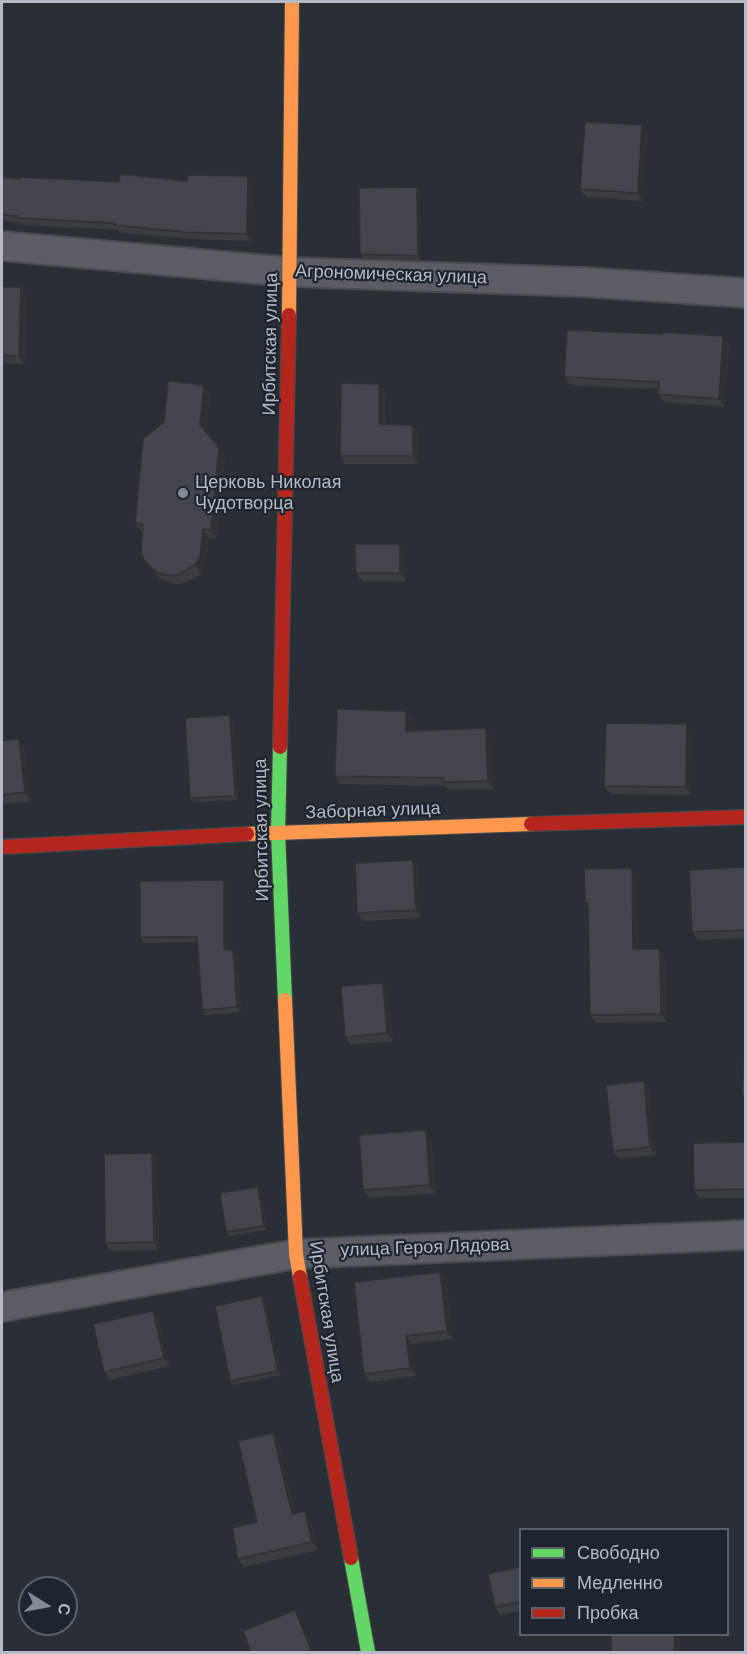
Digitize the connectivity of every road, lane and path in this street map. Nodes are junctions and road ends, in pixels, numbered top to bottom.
1 (292, 2) edge
2 (2, 246) edge
3 (290, 272) junction
4 (746, 293) edge
5 (746, 817) edge
6 (278, 832) junction
7 (2, 847) edge
8 (746, 1235) edge
9 (296, 1254) junction
10 (2, 1307) edge
11 (368, 1653) edge

1 - 3 street, Ирбитская улица
2 - 3 street, Агрономическая улица
3 - 4 street, Агрономическая улица
3 - 6 street, Ирбитская улица
5 - 6 street, Заборная улица
6 - 7 street, Заборная улица
6 - 9 street, Ирбитская улица
8 - 9 street, улица Героя Лядова
9 - 10 street, улица Героя Лядова
9 - 11 street, Ирбитская улица

